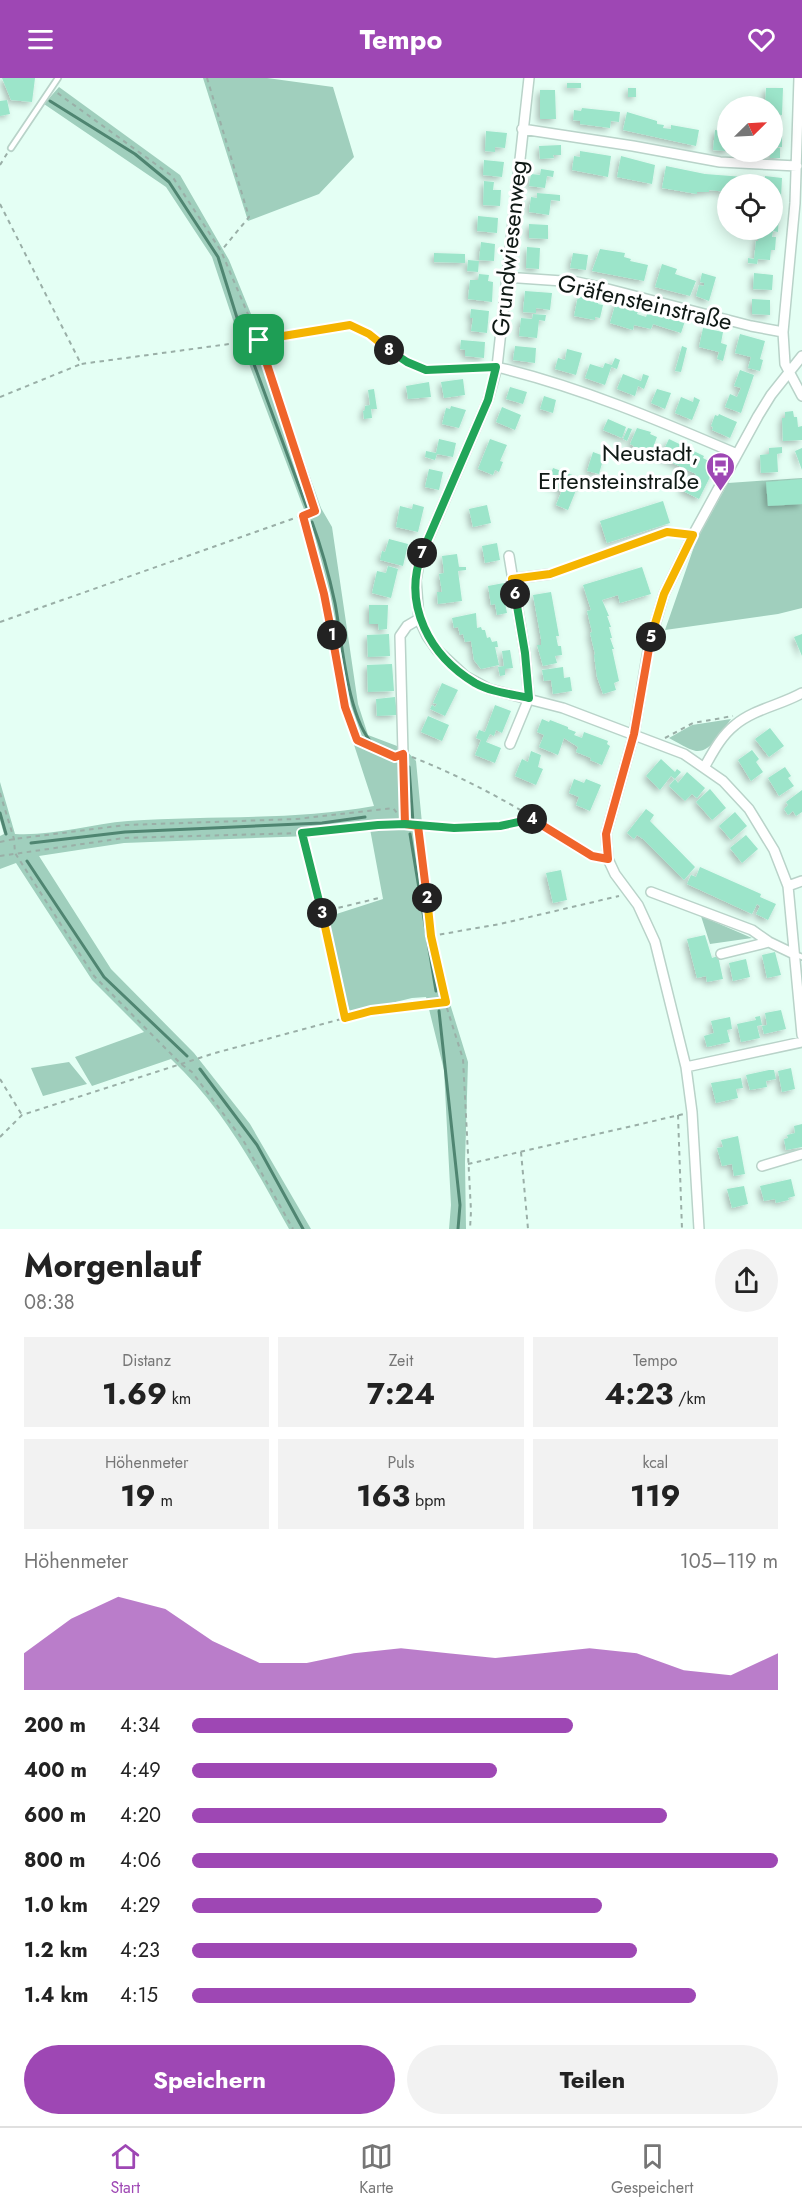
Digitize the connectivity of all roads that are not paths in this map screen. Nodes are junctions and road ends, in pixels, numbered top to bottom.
1 (58, 78) edge
2 (529, 78) edge
3 (799, 78) edge
4 (522, 129) junction
5 (11, 148) road end
6 (797, 166) junction
7 (506, 277) junction
8 (783, 332) junction
9 (802, 356) edge
10 (496, 367) junction
11 (789, 372) junction
12 (802, 396) edge
13 (737, 454) junction
14 (509, 556) dead end
15 (550, 574) road end
16 (512, 579) junction
17 (419, 619) junction
18 (802, 693) edge
19 (529, 698) junction
20 (634, 734) junction
21 (510, 744) dead end
22 (403, 754) road end
23 (705, 766) junction
24 (802, 881) edge
25 (788, 886) junction
26 (651, 892) dead end
27 (769, 942) junction
28 (721, 954) dead end
29 (798, 955) edge
30 (802, 1035) edge
31 (802, 1042) edge
32 (686, 1067) junction
33 (802, 1154) edge
34 (762, 1166) dead end
35 (699, 1229) edge

1 - 5 lane
2 - 4 street, Grundwiesenweg
3 - 6 street
4 - 6 street
4 - 7 street, Grundwiesenweg
6 - 8 street
7 - 8 street, Gräfensteinstraße
7 - 10 street, Grundwiesenweg
8 - 11 street
9 - 11 street
10 - 13 street
10 - 17 street, Grundwiesenweg
11 - 12 street
11 - 13 street
13 - 20 street
14 - 16 street
15 - 16 street
16 - 19 street
17 - 19 street, Grundwiesenweg
17 - 22 street
18 - 23 street
19 - 20 street, Grundwiesenweg
19 - 21 street
20 - 23 street, Grundwiesenweg
20 - 32 street
23 - 25 street, Grundwiesenweg
24 - 25 street
25 - 29 street, Grundwiesenweg
26 - 27 street
27 - 28 street
27 - 29 street
29 - 30 street, Grundwiesenweg
31 - 32 street
32 - 35 street
33 - 34 street

